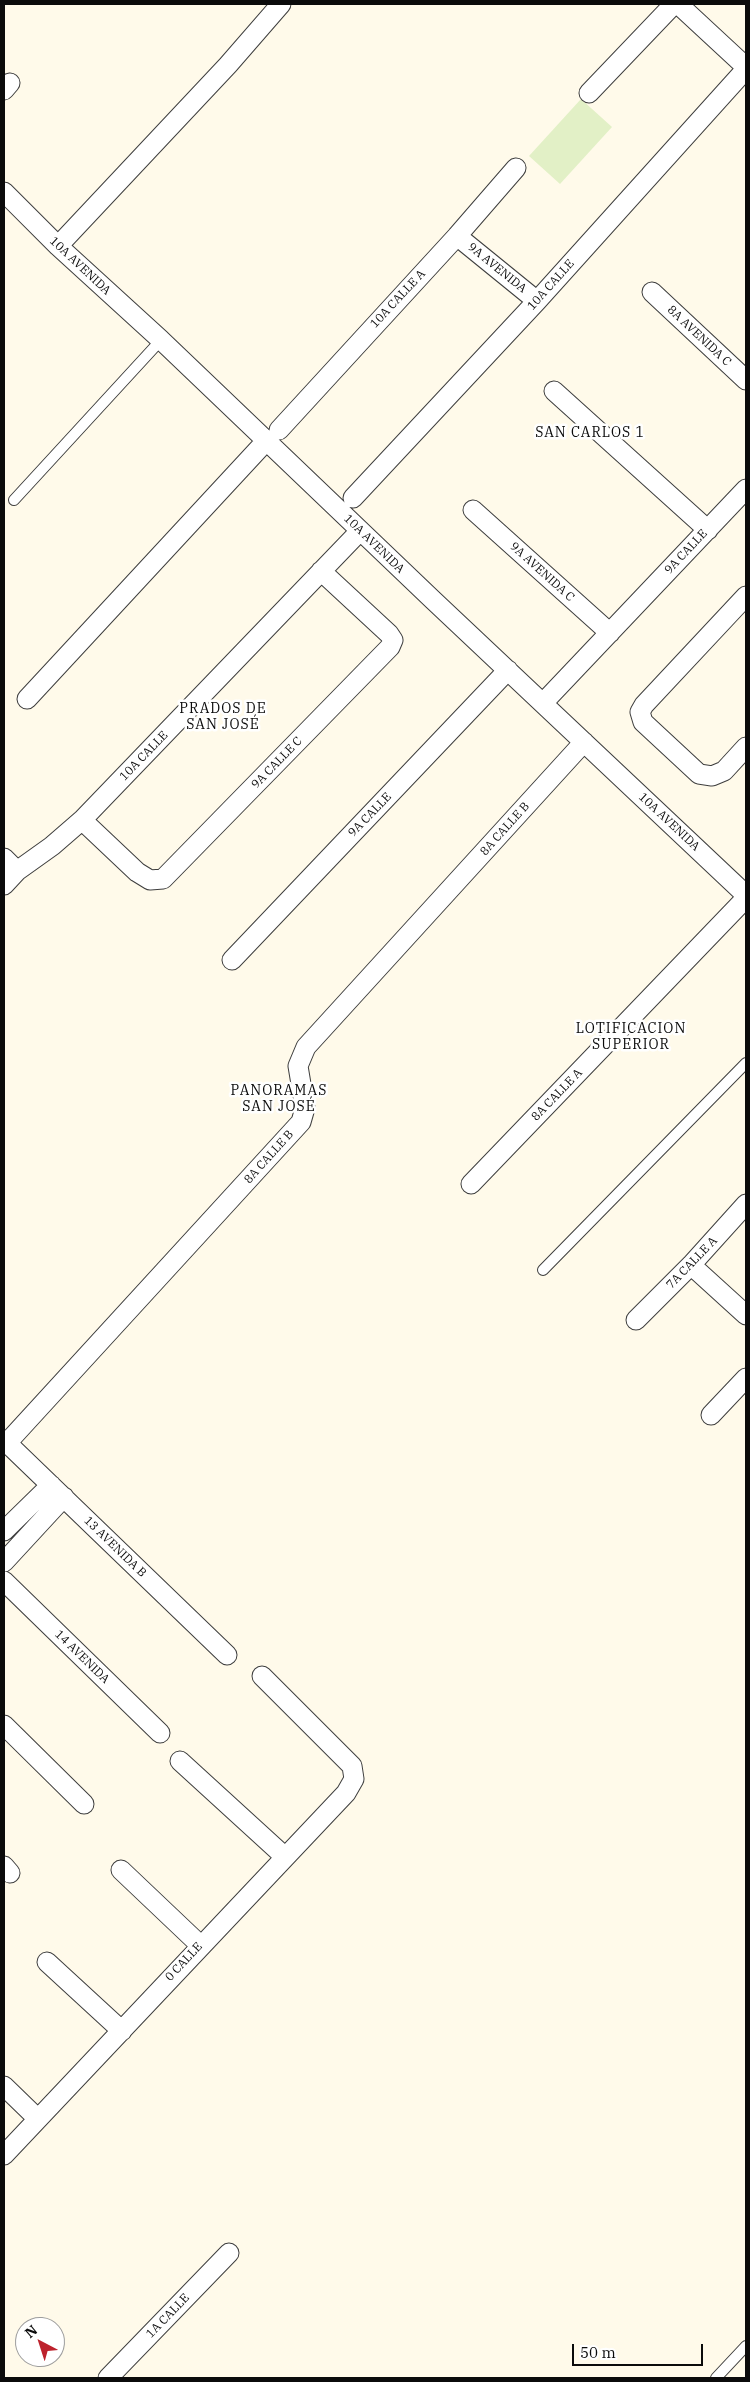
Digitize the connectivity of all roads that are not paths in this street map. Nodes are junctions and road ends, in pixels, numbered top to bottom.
1 (281, 4) edge
2 (674, 4) edge
3 (678, 4) edge
4 (746, 68) edge
5 (588, 93) dead end
6 (516, 168) dead end
7 (4, 192) edge
8 (457, 236) junction
9 (58, 246) junction
10 (652, 292) dead end
11 (536, 301) junction
12 (161, 340) junction
13 (746, 380) edge
14 (554, 391) dead end
15 (273, 435) junction
16 (353, 498) dead end
17 (14, 500) dead end
18 (743, 500) edge
19 (473, 510) dead end
20 (708, 530) junction
21 (360, 531) junction
22 (321, 571) junction
23 (746, 596) edge
24 (610, 633) junction
25 (508, 670) junction
26 (27, 699) dead end
27 (543, 703) junction
28 (584, 742) junction
29 (746, 747) edge
30 (82, 820) junction
31 (4, 858) edge
32 (17, 871) junction
33 (4, 885) edge
34 (746, 896) edge
35 (232, 960) dead end
36 (746, 1063) edge
37 (471, 1184) dead end
38 (746, 1204) edge
39 (691, 1265) junction
40 (543, 1270) dead end
41 (746, 1315) edge
42 (636, 1320) dead end
43 (746, 1378) edge
44 (711, 1415) dead end
45 (5, 1441) edge
46 (58, 1491) junction
47 (4, 1531) edge
48 (4, 1562) edge
49 (4, 1582) edge
50 (226, 1655) dead end
51 (262, 1676) dead end
52 (4, 1725) edge
53 (160, 1733) dead end
54 (180, 1761) dead end
55 (84, 1804) dead end
56 (284, 1856) junction
57 (121, 1870) dead end
58 (200, 1945) junction
59 (47, 1962) dead end
60 (122, 2030) junction
61 (4, 2086) edge
62 (38, 2119) junction
63 (4, 2155) edge
64 (229, 2253) dead end
65 (746, 2346) edge
66 (108, 2378) edge
67 (716, 2378) edge

1 - 9 street
2 - 5 street
3 - 4 street
4 - 11 street, 10A CALLE
6 - 8 street, 10A CALLE A
7 - 9 street, 10A AVENIDA
8 - 11 street, 9A AVENIDA
8 - 15 street, 10A CALLE A
9 - 12 street, 10A AVENIDA
10 - 13 street, 8A AVENIDA C
11 - 16 street, 10A CALLE
12 - 15 street, 10A AVENIDA
12 - 17 lane
14 - 20 street
15 - 21 street, 10A AVENIDA
15 - 26 street, 10A CALLE A
18 - 20 street, 9A CALLE
19 - 24 street, 9A AVENIDA C
20 - 24 street, 9A CALLE
21 - 22 street, 10A CALLE
21 - 25 street, 10A AVENIDA
22 - 30 street, 10A CALLE
22 - 30 street, 9A CALLE C
23 - 29 street
24 - 27 street, 9A CALLE
25 - 27 street, 10A AVENIDA
25 - 35 street, 9A CALLE
27 - 28 street, 10A AVENIDA
28 - 34 street, 10A AVENIDA
28 - 45 street, 8A CALLE B
30 - 32 street, 10A CALLE
31 - 32 street
32 - 33 street, 10A CALLE
34 - 37 street, 8A CALLE A
36 - 40 lane
38 - 39 street, 7A CALLE A
39 - 41 street
39 - 42 street, 7A CALLE A
43 - 44 street
45 - 46 street, 13 AVENIDA B
46 - 47 street
46 - 48 street
46 - 50 street, 13 AVENIDA B
49 - 53 street, 14 AVENIDA
51 - 56 street, 0 CALLE
52 - 55 street
54 - 56 street
56 - 58 street, 0 CALLE
57 - 58 street
58 - 60 street, 0 CALLE
59 - 60 street
60 - 62 street, 0 CALLE
61 - 62 street
62 - 63 street, 0 CALLE
64 - 66 street, 1A CALLE
65 - 67 lane

